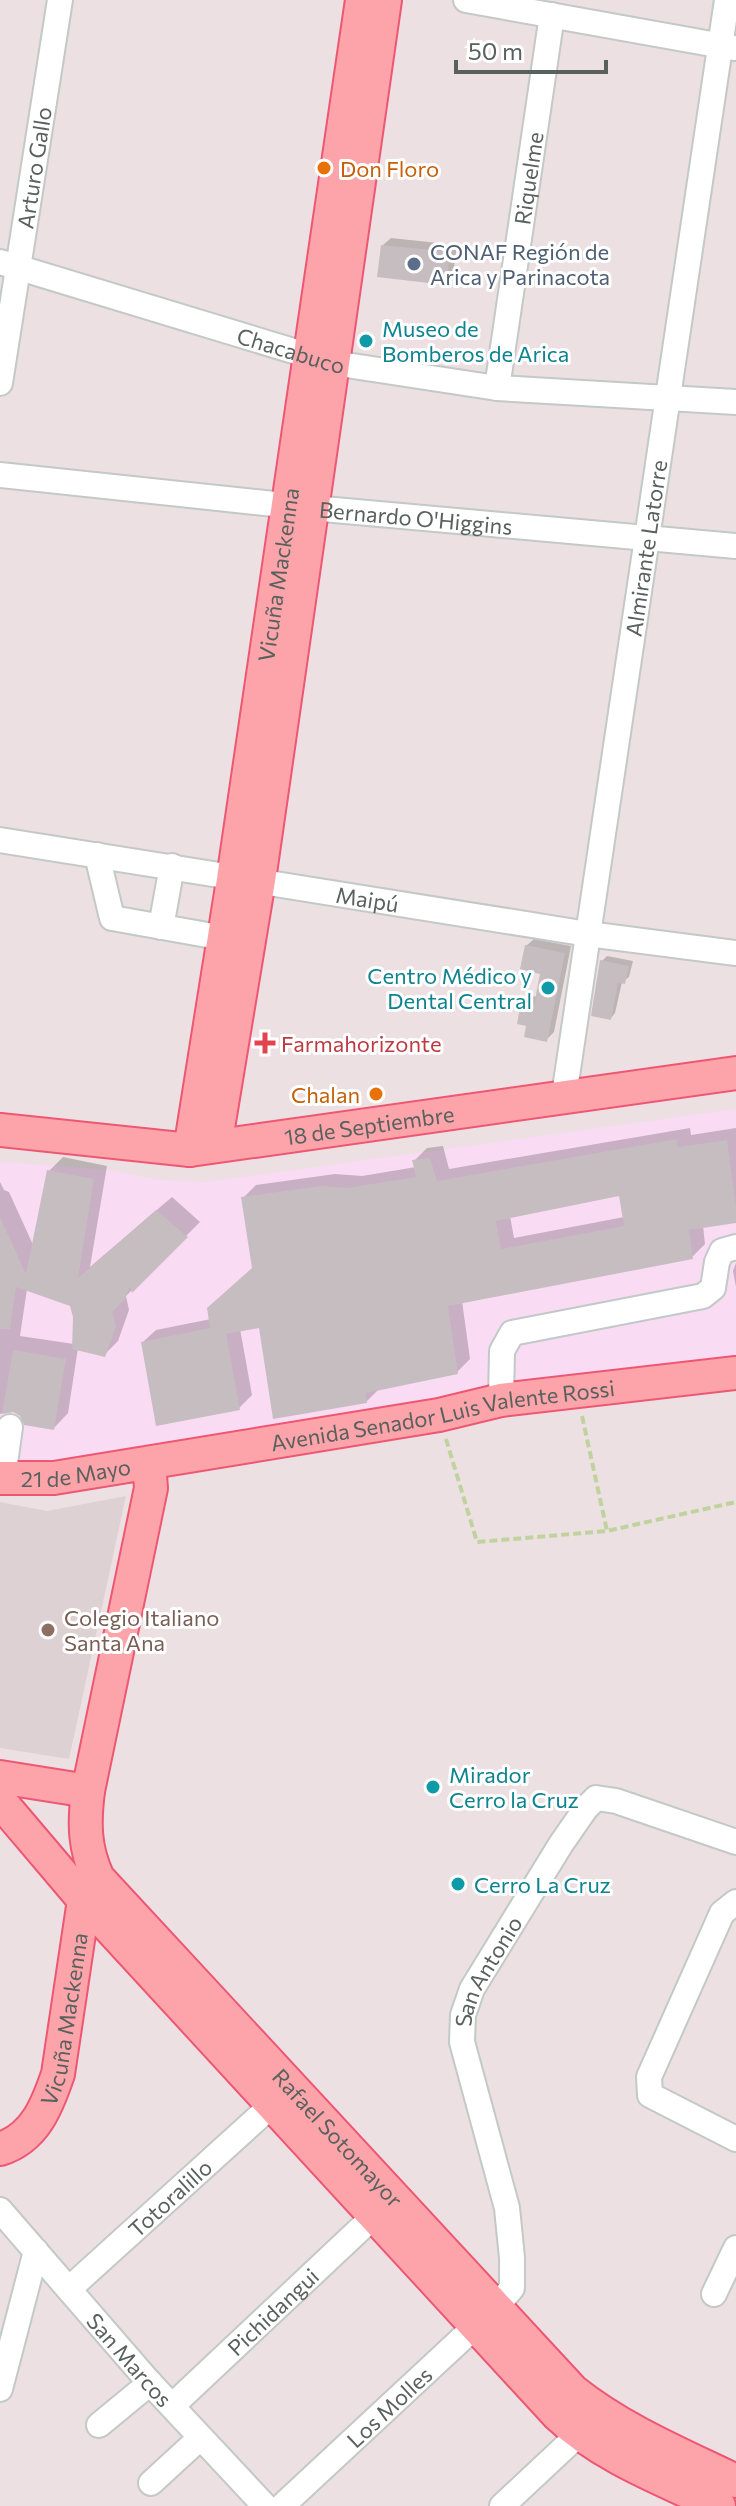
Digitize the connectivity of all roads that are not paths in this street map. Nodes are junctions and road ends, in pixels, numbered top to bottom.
1 (60, 0) edge
2 (362, 0) edge
3 (385, 0) edge
4 (466, 0) edge
5 (727, 0) edge
6 (552, 15) junction
7 (728, 47) edge
8 (9, 265) edge
9 (321, 359) junction
10 (0, 383) edge
11 (497, 388) junction
12 (668, 398) junction
13 (736, 402) edge
14 (0, 475) edge
15 (299, 506) junction
16 (647, 539) junction
17 (736, 546) edge
18 (0, 840) edge
19 (97, 855) junction
20 (172, 866) junction
21 (246, 878) junction
22 (161, 927) junction
23 (588, 934) junction
24 (224, 938) junction
25 (736, 953) edge
26 (736, 1073) edge
27 (564, 1096) junction
28 (0, 1130) edge
29 (203, 1148) junction
30 (736, 1247) edge
31 (736, 1373) edge
32 (501, 1400) junction
33 (10, 1427) dead end
34 (149, 1464) junction
35 (1, 1478) edge
36 (0, 1777) edge
37 (88, 1791) junction
38 (0, 1801) edge
39 (736, 1842) edge
40 (84, 1900) junction
41 (118, 1901) junction
42 (736, 1902) edge
43 (272, 2105) junction
44 (736, 2139) edge
45 (0, 2149) edge
46 (0, 2210) edge
47 (374, 2216) junction
48 (736, 2248) edge
49 (36, 2251) junction
50 (69, 2289) junction
51 (714, 2294) dead end
52 (485, 2317) junction
53 (150, 2383) junction
54 (0, 2389) edge
55 (172, 2406) junction
56 (588, 2422) junction
57 (99, 2425) dead end
58 (200, 2438) junction
59 (736, 2481) edge
60 (151, 2483) dead end
61 (255, 2503) edge
62 (703, 2503) edge
63 (282, 2506) edge
64 (502, 2506) edge

1 - 8 street, Arturo Gallo
2 - 9 main road, Vicuña Mackenna
3 - 9 main road, Vicuña Mackenna
4 - 6 street
5 - 7 street, Almirante Latorre
6 - 7 street
6 - 11 street, Riquelme
7 - 12 street, Almirante Latorre
8 - 9 street, Chacabuco
8 - 10 street, Arturo Gallo
9 - 11 street, Chacabuco
9 - 15 main road, Vicuña Mackenna
11 - 12 street, Chacabuco
12 - 13 street, Chacabuco
12 - 16 street, Almirante Latorre
14 - 15 street, Bernardo O'Higgins
15 - 16 street, Bernardo O'Higgins
15 - 21 main road, Vicuña Mackenna
16 - 17 street, Bernardo O'Higgins
16 - 23 street, Almirante Latorre
18 - 19 street, Maipú
19 - 20 street, Maipú
19 - 22 street
20 - 21 street, Maipú
20 - 22 street
21 - 23 street, Maipú
21 - 24 main road, Vicuña Mackenna
21 - 29 main road, Vicuña Mackenna
22 - 24 street
23 - 25 street, Maipú
23 - 27 street, Almirante Latorre
24 - 29 main road, Vicuña Mackenna
26 - 27 main road, 18 de Septiembre
27 - 29 main road, 18 de Septiembre
28 - 29 main road, 18 de Septiembre
30 - 32 street
31 - 32 main road, Avenida Senador Luis Valente Rossi
32 - 34 main road, Avenida Senador Luis Valente Rossi
33 - 35 street
34 - 35 main road, 21 de Mayo
34 - 37 main road
36 - 37 main road
37 - 41 main road, Rafael Sotomayor
38 - 40 main road, Rafael Sotomayor
39 - 52 street, San Antonio
40 - 41 main road
40 - 43 main road, Rafael Sotomayor
40 - 45 main road, Vicuña Mackenna
41 - 52 main road, Rafael Sotomayor
42 - 44 street
43 - 47 main road, Rafael Sotomayor
43 - 50 street, Totoralillo
46 - 49 street, San Marcos
47 - 52 main road, Rafael Sotomayor
47 - 55 street, Pichidangui
48 - 51 street
49 - 50 street, San Marcos
49 - 54 street
50 - 53 street, San Marcos
52 - 56 main road, Rafael Sotomayor
52 - 63 street, Los Molles
53 - 55 street, San Marcos
53 - 57 street
55 - 58 street, San Marcos
56 - 59 main road, Rafael Sotomayor
56 - 62 main road, Rafael Sotomayor
56 - 64 street
58 - 60 street
58 - 61 street, San Marcos

